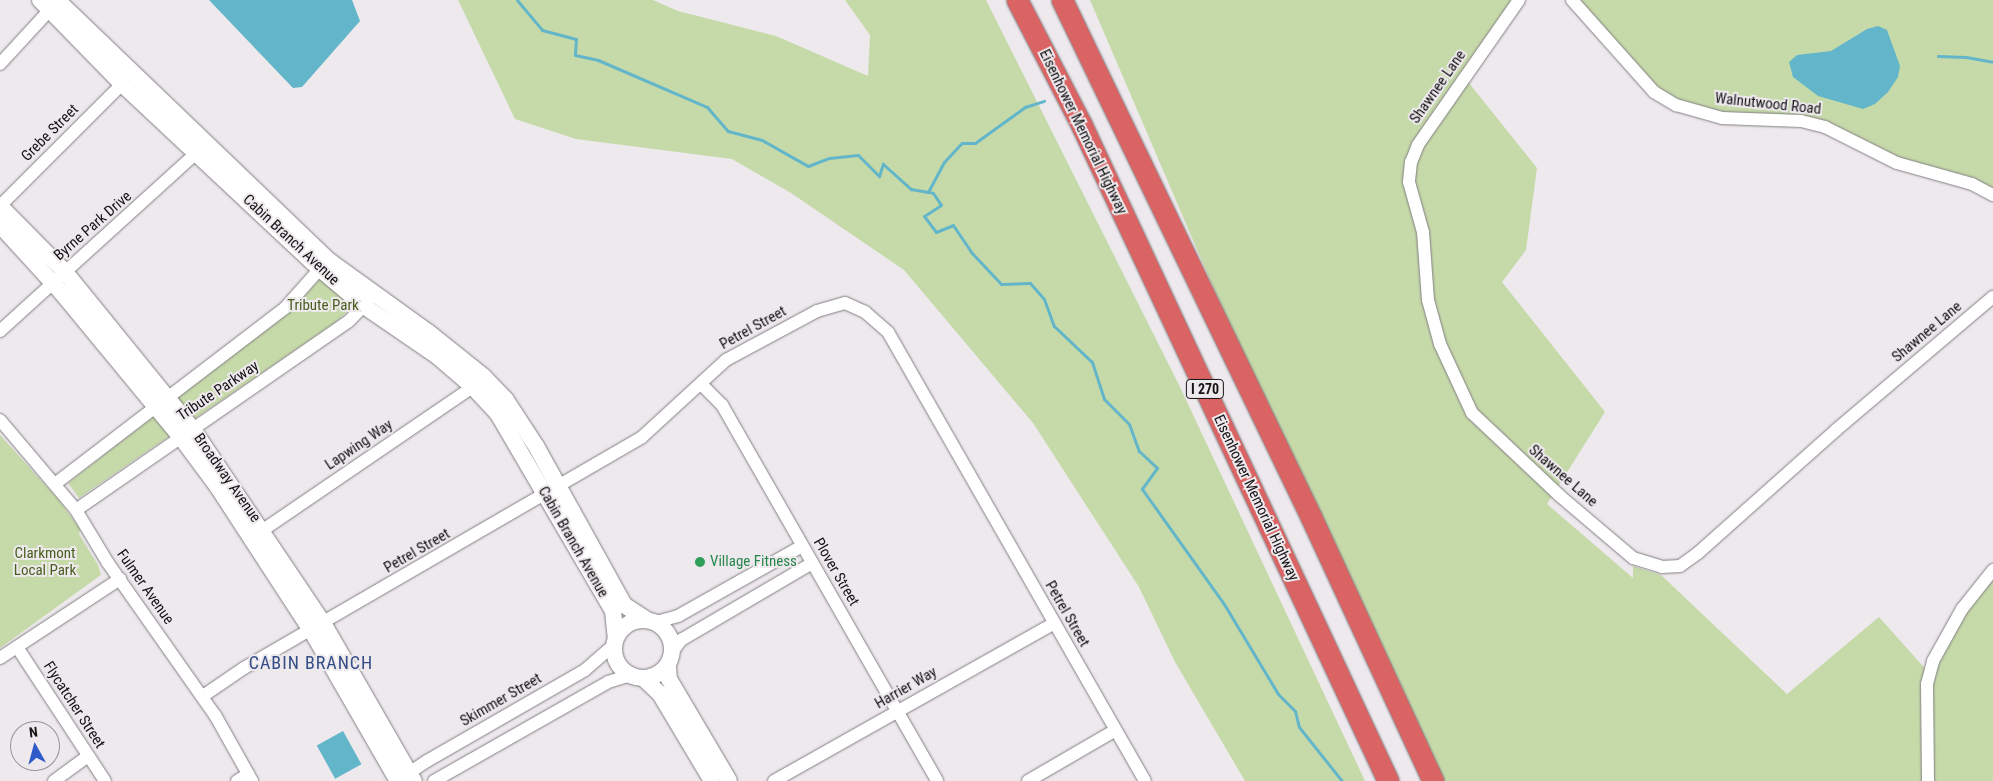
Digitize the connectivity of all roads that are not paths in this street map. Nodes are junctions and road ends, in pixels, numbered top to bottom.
1 (1017, 0) edge
2 (1062, 0) edge
3 (1519, 0) edge
4 (1572, 0) edge
5 (50, 3) edge
6 (0, 64) edge
7 (122, 84) junction
8 (201, 149) junction
9 (1993, 195) edge
10 (0, 206) edge
11 (0, 226) edge
12 (324, 264) junction
13 (59, 278) junction
14 (1993, 298) edge
15 (369, 301) junction
16 (0, 331) edge
17 (701, 384) junction
18 (474, 387) junction
19 (161, 401) junction
20 (0, 420) edge
21 (186, 432) junction
22 (56, 483) junction
23 (552, 491) junction
24 (76, 510) junction
25 (263, 530) junction
26 (802, 546) junction
27 (812, 563) junction
28 (1993, 570) edge
29 (120, 579) junction
30 (652, 621) junction
31 (1053, 624) junction
32 (317, 627) junction
33 (615, 642) junction
34 (16, 647) junction
35 (0, 658) edge
36 (670, 659) junction
37 (637, 677) junction
38 (202, 696) junction
39 (898, 711) junction
40 (1114, 731) junction
41 (88, 756) junction
42 (246, 779) edge
43 (406, 779) edge
44 (54, 781) edge
45 (105, 781) edge
46 (434, 781) edge
47 (712, 781) edge
48 (729, 781) edge
49 (774, 781) edge
50 (937, 781) edge
51 (1028, 781) edge
52 (1145, 781) edge
53 (1388, 781) edge
54 (1433, 781) edge
55 (1928, 781) edge

1 - 53 highway, Eisenhower Memorial Highway / I 270
2 - 54 highway, I 270
3 - 14 street, Shawnee Lane
4 - 9 street, Walnutwood Road
5 - 6 street
5 - 7 street, Cabin Branch Avenue
5 - 8 street, Cabin Branch Avenue
7 - 8 street, Cabin Branch Avenue
7 - 10 street, Grebe Street
8 - 12 street, Cabin Branch Avenue
8 - 13 street, Byrne Park Drive
10 - 13 street, Broadway Avenue
11 - 13 street, Broadway Avenue
12 - 15 street, Cabin Branch Avenue
12 - 19 street, Tribute Parkway
13 - 16 street, Byrne Park Drive
13 - 19 street, Broadway Avenue
15 - 18 street, Cabin Branch Avenue
15 - 21 street, Tribute Parkway
15 - 23 street, Cabin Branch Avenue
17 - 23 street, Petrel Street
17 - 26 street, Plover Street
17 - 31 street, Petrel Street
18 - 23 street, Cabin Branch Avenue
18 - 25 street, Lapwing Way
19 - 21 street, Broadway Avenue
19 - 22 street, Tribute Parkway
20 - 22 street, Fulmer Avenue
21 - 24 street, Tribute Parkway
21 - 25 street, Broadway Avenue
21 - 32 street, Broadway Avenue
22 - 24 street, Fulmer Avenue
23 - 30 street, Cabin Branch Avenue
23 - 32 street, Petrel Street
23 - 33 street, Cabin Branch Avenue
24 - 29 street, Fulmer Avenue
25 - 32 street, Broadway Avenue
26 - 27 street, Plover Street
26 - 30 street
27 - 36 street
27 - 39 street, Plover Street
28 - 55 street
29 - 34 street
29 - 38 street, Fulmer Avenue
30 - 33 street
30 - 36 street
31 - 39 street, Harrier Way
31 - 40 street, Petrel Street
32 - 38 street, Petrel Street
32 - 43 street, Broadway Avenue
33 - 37 street
33 - 43 street, Skimmer Street
34 - 35 street
34 - 41 street, Flycatcher Street
36 - 37 street
36 - 48 street
37 - 46 street
37 - 47 street
38 - 42 street, Fulmer Avenue
39 - 49 street, Harrier Way
39 - 50 street, Plover Street
40 - 51 street
40 - 52 street, Petrel Street
41 - 44 street
41 - 45 street, Flycatcher Street

